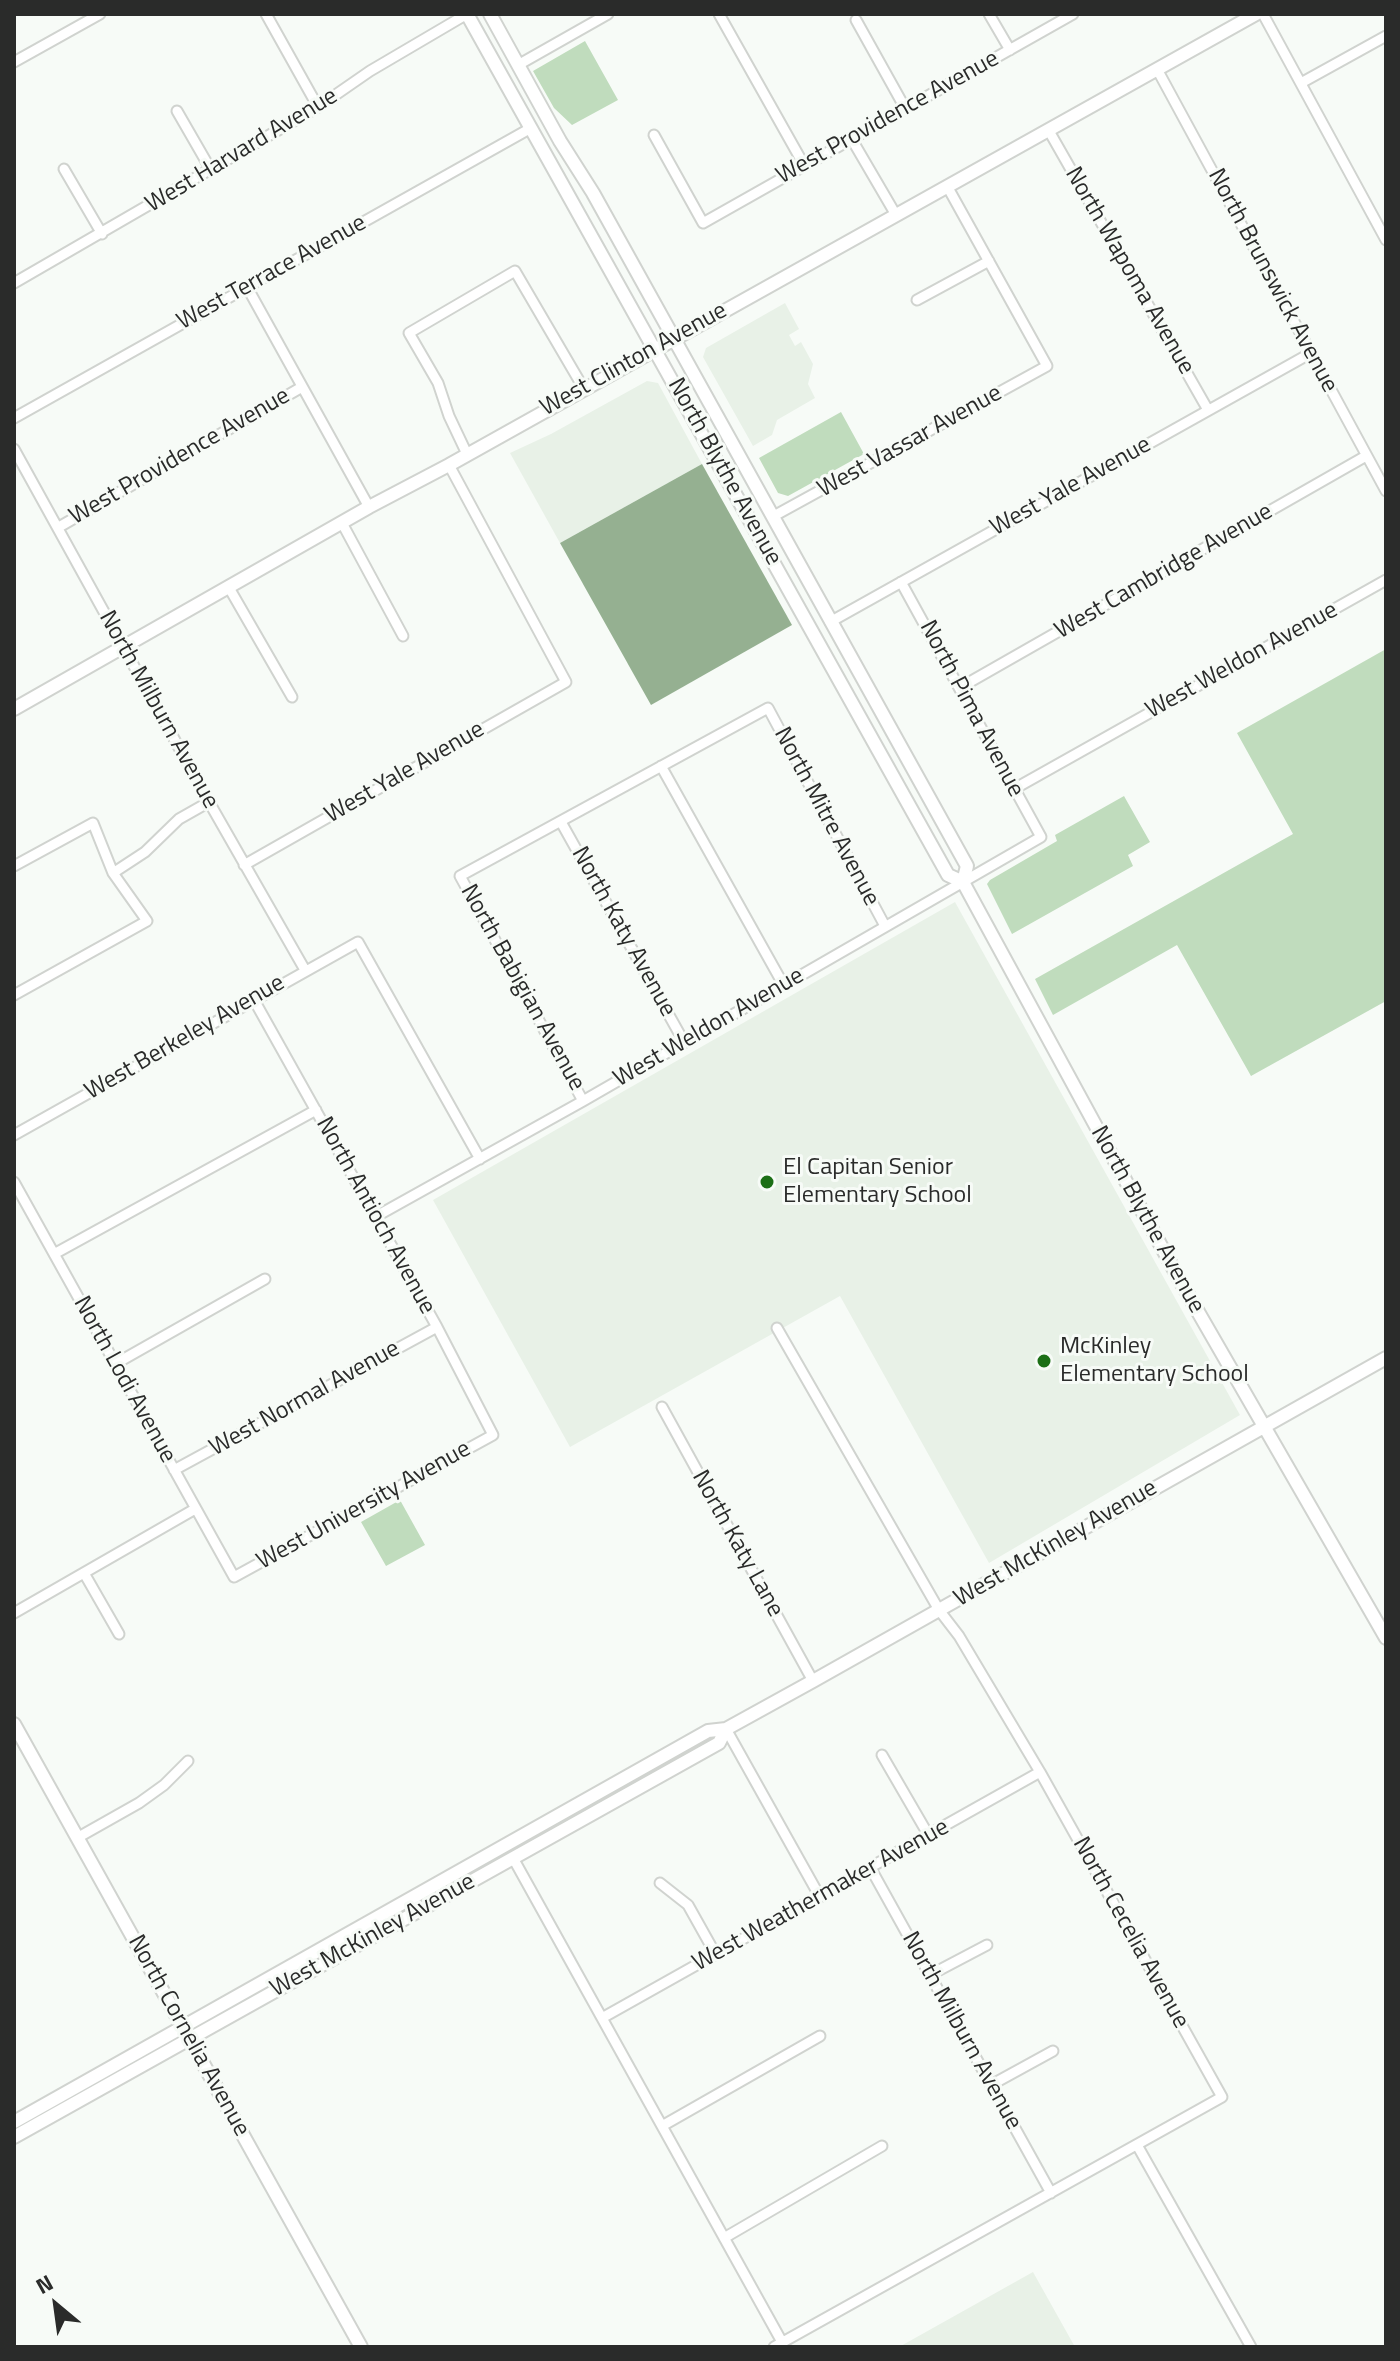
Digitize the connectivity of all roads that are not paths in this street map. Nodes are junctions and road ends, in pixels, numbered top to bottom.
1 (100, 14) edge
2 (266, 14) edge
3 (467, 14) edge
4 (490, 14) edge
5 (608, 14) edge
6 (719, 14) edge
7 (989, 14) edge
8 (1073, 14) edge
9 (1256, 14) edge
10 (1263, 14) edge
11 (591, 18) edge
12 (856, 20) dead end
13 (1386, 36) edge
14 (1010, 50) junction
15 (14, 62) edge
16 (518, 65) junction
17 (1158, 71) junction
18 (1301, 83) junction
19 (318, 107) junction
20 (905, 108) junction
21 (177, 111) dead end
22 (531, 128) junction
23 (1049, 131) junction
24 (654, 135) dead end
25 (851, 138) junction
26 (804, 165) junction
27 (64, 169) dead end
28 (211, 170) junction
29 (947, 186) junction
30 (896, 215) junction
31 (102, 234) junction
32 (1386, 240) edge
33 (989, 261) junction
34 (14, 283) edge
35 (247, 287) junction
36 (917, 300) dead end
37 (673, 338) junction
38 (655, 348) junction
39 (1311, 353) junction
40 (302, 387) junction
41 (584, 389) junction
42 (1208, 410) junction
43 (14, 418) edge
44 (14, 449) edge
45 (467, 454) junction
46 (1366, 456) junction
47 (449, 465) junction
48 (1386, 491) edge
49 (369, 507) junction
50 (772, 517) junction
51 (342, 523) junction
52 (59, 527) junction
53 (1386, 580) edge
54 (901, 582) junction
55 (228, 586) junction
56 (830, 622) junction
57 (403, 636) dead end
58 (122, 646) junction
59 (961, 687) junction
60 (292, 697) dead end
61 (14, 709) edge
62 (661, 766) junction
63 (1014, 789) junction
64 (209, 802) junction
65 (561, 822) junction
66 (1041, 837) joint
67 (244, 865) junction
68 (14, 866) edge
69 (113, 873) junction
70 (963, 882) junction
71 (885, 926) junction
72 (305, 970) junction
73 (783, 984) junction
74 (14, 995) edge
75 (254, 1000) junction
76 (684, 1042) junction
77 (583, 1101) junction
78 (316, 1110) junction
79 (14, 1135) edge
80 (480, 1159) junction
81 (14, 1182) edge
82 (375, 1217) junction
83 (54, 1254) junction
84 (265, 1279) dead end
85 (437, 1327) junction
86 (777, 1328) dead end
87 (1386, 1358) edge
88 (115, 1364) junction
89 (662, 1407) dead end
90 (1264, 1425) junction
91 (493, 1435) joint
92 (174, 1470) junction
93 (195, 1509) junction
94 (84, 1573) junction
95 (234, 1577) joint
96 (939, 1610) junction
97 (14, 1613) edge
98 (119, 1634) dead end
99 (1386, 1638) edge
100 (813, 1681) junction
101 (14, 1724) edge
102 (726, 1729) junction
103 (882, 1755) dead end
104 (188, 1761) dead end
105 (1040, 1772) junction
106 (929, 1836) junction
107 (77, 1838) junction
108 (513, 1858) junction
109 (871, 1869) junction
110 (660, 1883) dead end
111 (820, 1897) junction
112 (987, 1945) dead end
113 (716, 1955) junction
114 (930, 1975) junction
115 (602, 2018) junction
116 (186, 2033) junction
117 (820, 2036) dead end
118 (1053, 2051) dead end
119 (991, 2085) junction
120 (14, 2122) edge
121 (662, 2126) junction
122 (14, 2137) edge
123 (1137, 2145) junction
124 (882, 2146) dead end
125 (1051, 2193) junction
126 (724, 2238) junction
127 (778, 2345) edge
128 (361, 2347) edge
129 (1251, 2347) edge

1 - 15 street
2 - 19 street
3 - 19 street, West Harvard Avenue
3 - 22 main road, North Blythe Avenue
4 - 16 main road, North Blythe Avenue
5 - 11 street
6 - 26 street
7 - 14 street
8 - 14 street, West Providence Avenue
9 - 17 main road, West Clinton Avenue
10 - 18 street
11 - 16 street
12 - 20 street
13 - 18 street
14 - 20 street, West Providence Avenue
16 - 37 main road, North Blythe Avenue
17 - 23 main road, West Clinton Avenue
17 - 39 street, North Brunswick Avenue
18 - 32 street
19 - 28 street, West Harvard Avenue
20 - 25 street, West Providence Avenue
21 - 28 street
22 - 35 street, West Terrace Avenue
22 - 38 main road, North Blythe Avenue
23 - 29 main road, West Clinton Avenue
23 - 42 street, North Wapoma Avenue
24 - 26 street, West Providence Avenue
25 - 26 street, West Providence Avenue
25 - 30 street
27 - 31 street
28 - 31 street, West Harvard Avenue
29 - 30 main road, West Clinton Avenue
29 - 33 street
30 - 37 main road, West Clinton Avenue
31 - 34 street, West Harvard Avenue
33 - 36 street
33 - 50 street, West Vassar Avenue
35 - 40 street
35 - 43 street, West Terrace Avenue
37 - 38 main road, West Clinton Avenue
37 - 50 main road, North Blythe Avenue
38 - 41 main road, West Clinton Avenue
38 - 70 main road, North Blythe Avenue
39 - 42 street, West Yale Avenue
39 - 46 street, North Brunswick Avenue
40 - 49 street
40 - 52 street, West Providence Avenue
41 - 45 main road, West Clinton Avenue
41 - 45 street
42 - 54 street, West Yale Avenue
44 - 52 street, North Milburn Avenue
45 - 47 main road, West Clinton Avenue
46 - 48 street, North Brunswick Avenue
46 - 59 street, West Cambridge Avenue
47 - 49 main road, West Clinton Avenue
47 - 67 street, West Yale Avenue
49 - 51 main road, West Clinton Avenue
50 - 56 main road, North Blythe Avenue
51 - 55 main road, West Clinton Avenue
51 - 57 street
52 - 58 street, North Milburn Avenue
53 - 63 street, West Weldon Avenue
54 - 56 street, West Yale Avenue
54 - 59 street, North Pima Avenue
55 - 58 main road, West Clinton Avenue
55 - 60 street
56 - 70 main road, North Blythe Avenue
58 - 61 main road, West Clinton Avenue
58 - 64 street, North Milburn Avenue
59 - 63 street, North Pima Avenue
62 - 65 street
62 - 71 street, North Mitre Avenue
62 - 73 street
63 - 66 street, North Pima Avenue
64 - 67 street, North Milburn Avenue
64 - 69 street
65 - 76 street, North Katy Avenue
65 - 77 street, North Babigian Avenue
66 - 70 street, West Weldon Avenue
67 - 72 street, North Milburn Avenue
68 - 69 street
69 - 74 street
70 - 71 street, West Weldon Avenue
70 - 90 main road, North Blythe Avenue
71 - 73 street, West Weldon Avenue
72 - 75 street, West Berkeley Avenue
72 - 80 street, West Berkeley Avenue
73 - 76 street, West Weldon Avenue
75 - 78 street, North Antioch Avenue
75 - 79 street, West Berkeley Avenue
76 - 77 street, West Weldon Avenue
77 - 80 street, West Weldon Avenue
78 - 82 street, North Antioch Avenue
78 - 83 street
80 - 82 street, West Weldon Avenue
81 - 83 street, North Lodi Avenue
82 - 85 street, North Antioch Avenue
83 - 88 street, North Lodi Avenue
84 - 88 street
85 - 91 street, North Antioch Avenue
85 - 92 street, West Normal Avenue
86 - 96 street, North Cecelia Avenue
87 - 90 main road, West McKinley Avenue
88 - 92 street, North Lodi Avenue
89 - 100 street, North Katy Lane
90 - 96 main road, West McKinley Avenue
90 - 99 main road, North Blythe Avenue
91 - 95 street, West University Avenue
92 - 93 street, North Lodi Avenue
93 - 94 street
93 - 95 street, North Lodi Avenue
94 - 97 street
94 - 98 street
96 - 100 main road, West McKinley Avenue
96 - 105 street, North Cecelia Avenue
100 - 102 main road, West McKinley Avenue
101 - 107 main road, North Cornelia Avenue
102 - 108 main road, West McKinley Avenue
102 - 111 street
102 - 116 main road, West McKinley Avenue
103 - 106 street
104 - 107 street
105 - 106 street, West Weathermaker Avenue
105 - 123 street, North Cecelia Avenue
106 - 109 street, West Weathermaker Avenue
107 - 116 main road, North Cornelia Avenue
108 - 115 street
108 - 116 main road, West McKinley Avenue
109 - 111 street, West Weathermaker Avenue
109 - 114 street, North Milburn Avenue
110 - 113 street
111 - 113 street, West Weathermaker Avenue
112 - 114 street
113 - 115 street, West Weathermaker Avenue
114 - 119 street, North Milburn Avenue
115 - 121 street
116 - 120 main road, West McKinley Avenue
116 - 122 main road, West McKinley Avenue
116 - 128 main road, North Cornelia Avenue
117 - 121 street
118 - 119 street
119 - 125 street, North Milburn Avenue
121 - 126 street
123 - 125 street, North Cecelia Avenue
123 - 129 street
124 - 126 street
125 - 127 street, North Cecelia Avenue
126 - 127 street

